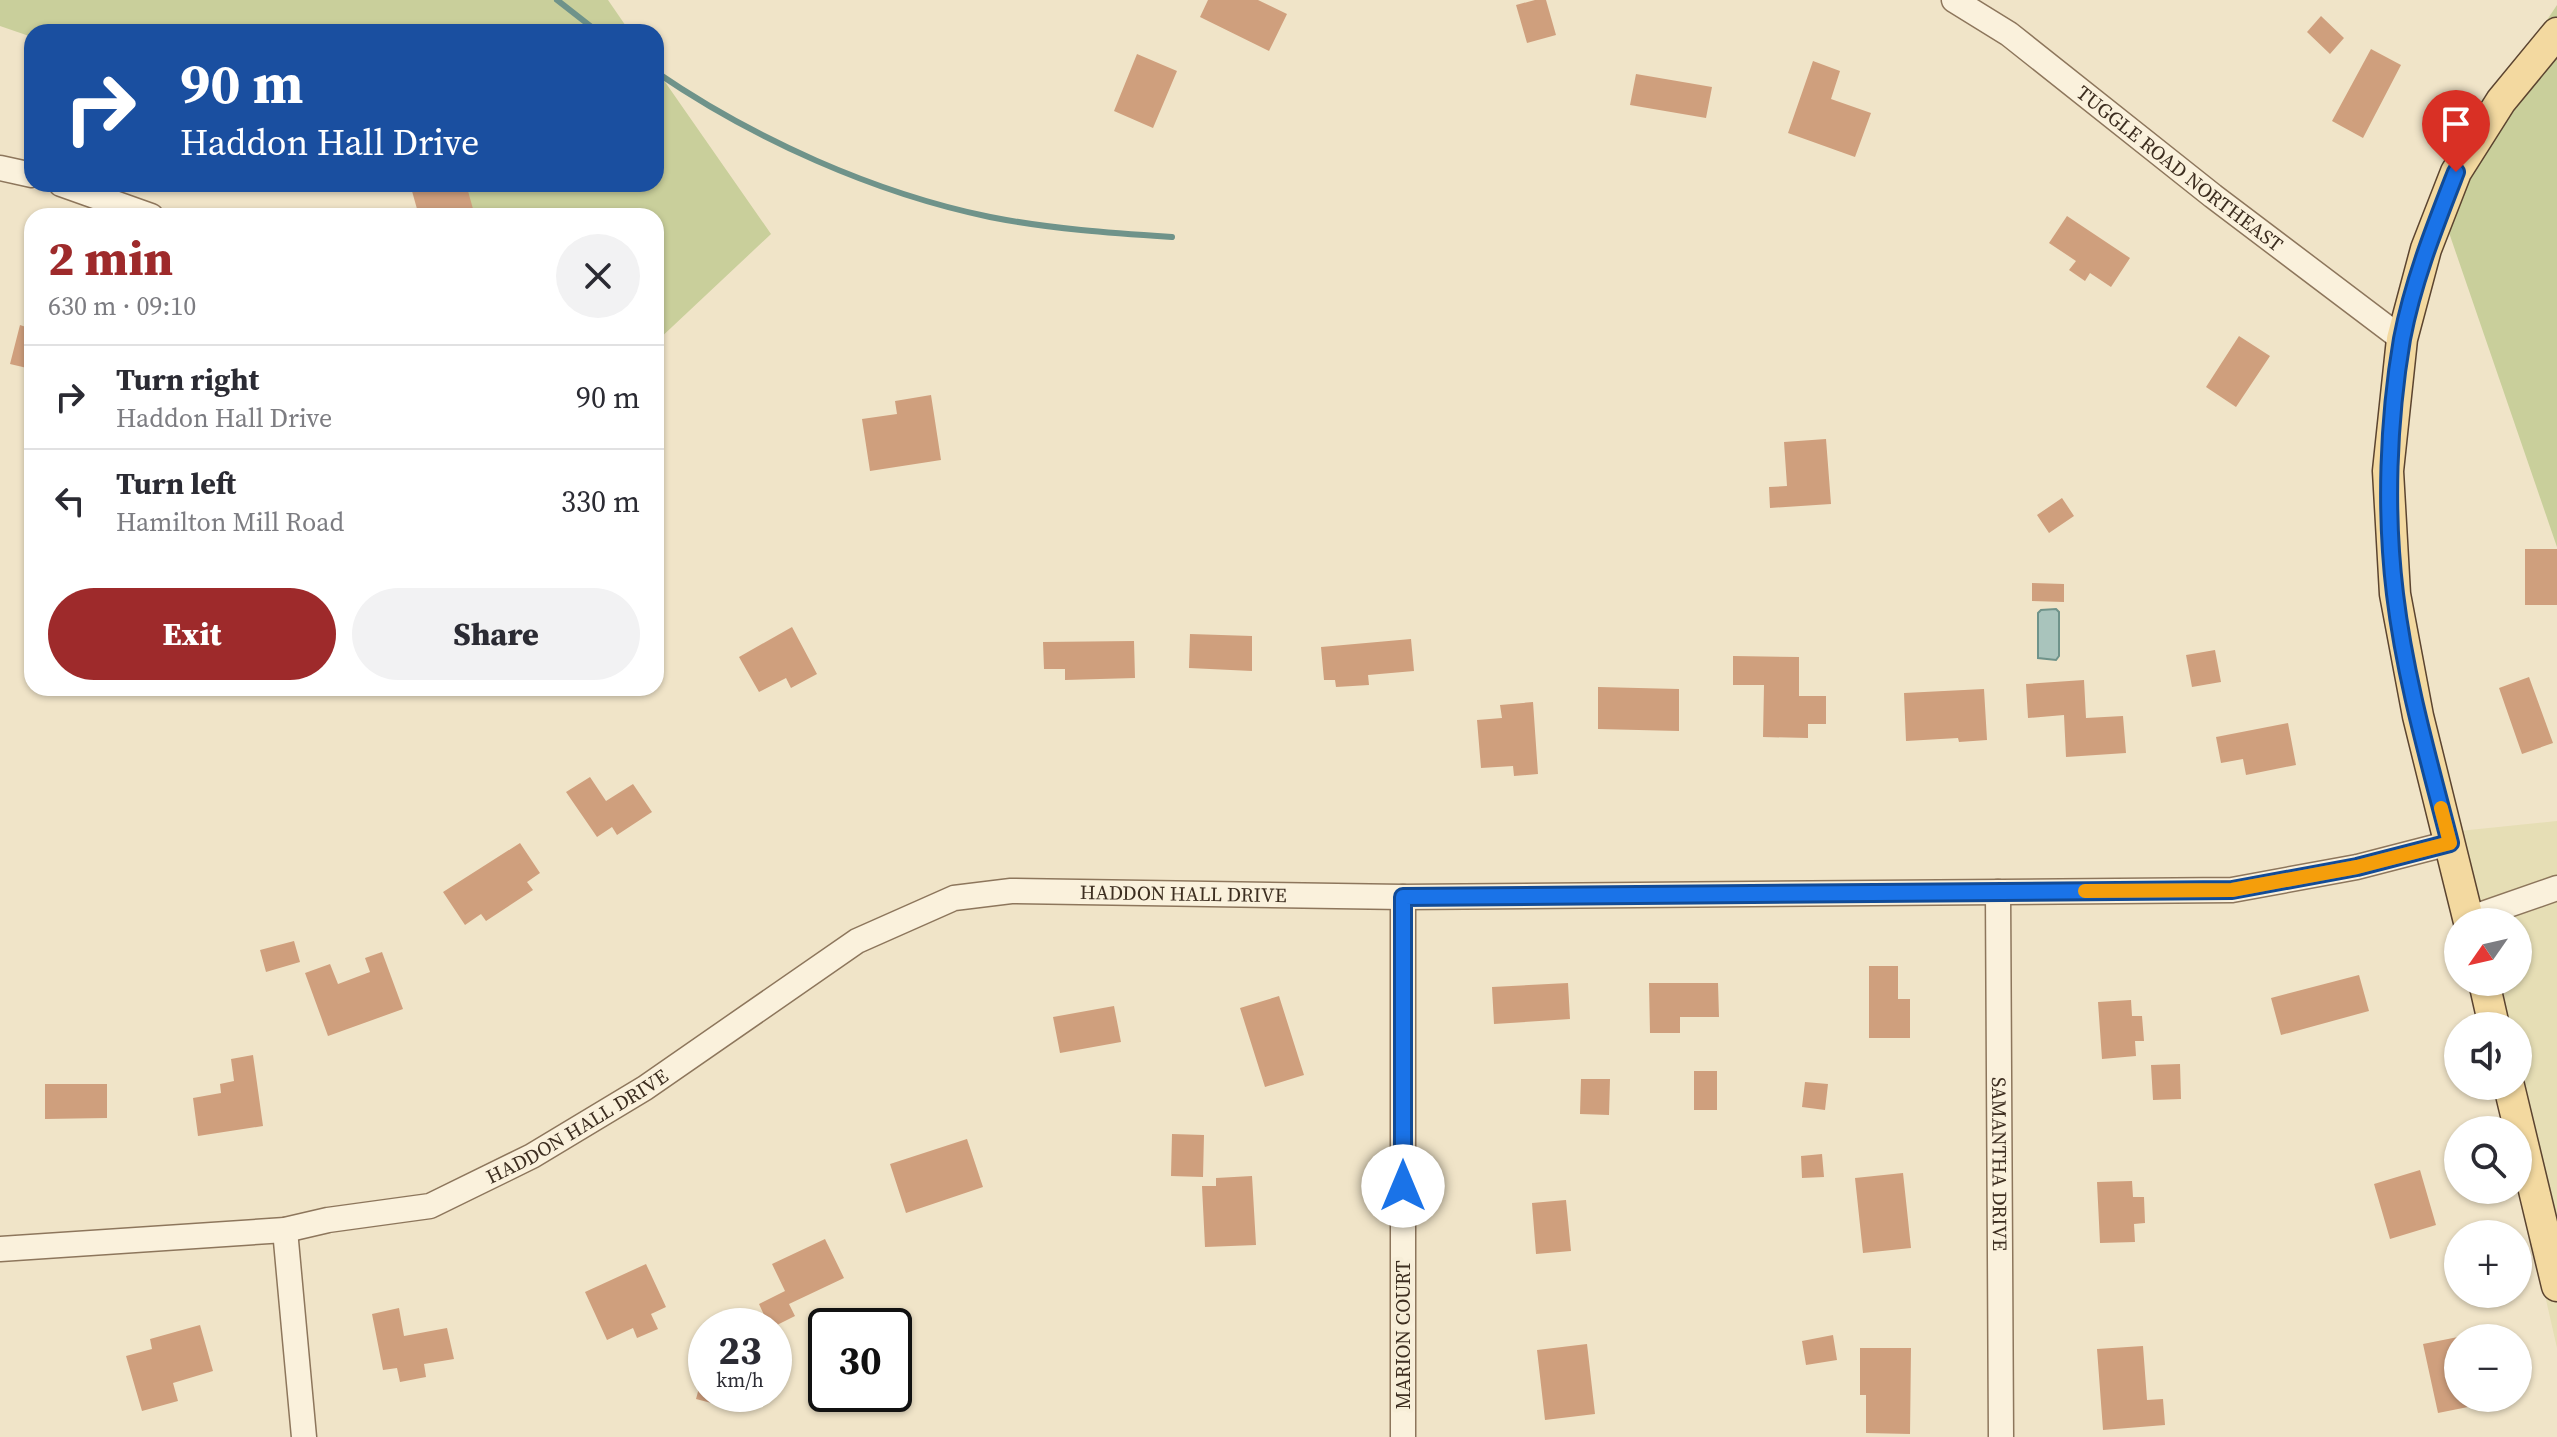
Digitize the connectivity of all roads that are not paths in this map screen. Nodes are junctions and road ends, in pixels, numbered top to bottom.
1 (1954, 0) edge
2 (2557, 33) edge
3 (0, 168) edge
4 (24, 173) edge
5 (84, 192) edge
6 (128, 208) edge
7 (2402, 339) junction
8 (2450, 843) junction
9 (2557, 888) edge
10 (1998, 892) junction
11 (1403, 897) junction
12 (2466, 908) edge
13 (2502, 908) edge
14 (2512, 1100) edge
15 (285, 1230) junction
16 (0, 1249) edge
17 (2557, 1286) edge
18 (304, 1437) edge
19 (1403, 1437) edge
20 (2001, 1437) edge

1 - 7 street, TUGGLE ROAD NORTHEAST
2 - 7 main road
3 - 4 street
5 - 6 street
7 - 8 main road
8 - 10 street, HADDON HALL DRIVE
8 - 12 main road
9 - 13 street
10 - 11 street, HADDON HALL DRIVE
10 - 20 street, SAMANTHA DRIVE
11 - 15 street, HADDON HALL DRIVE
11 - 19 street, MARION COURT
14 - 17 main road
15 - 16 street, HADDON HALL DRIVE
15 - 18 street

